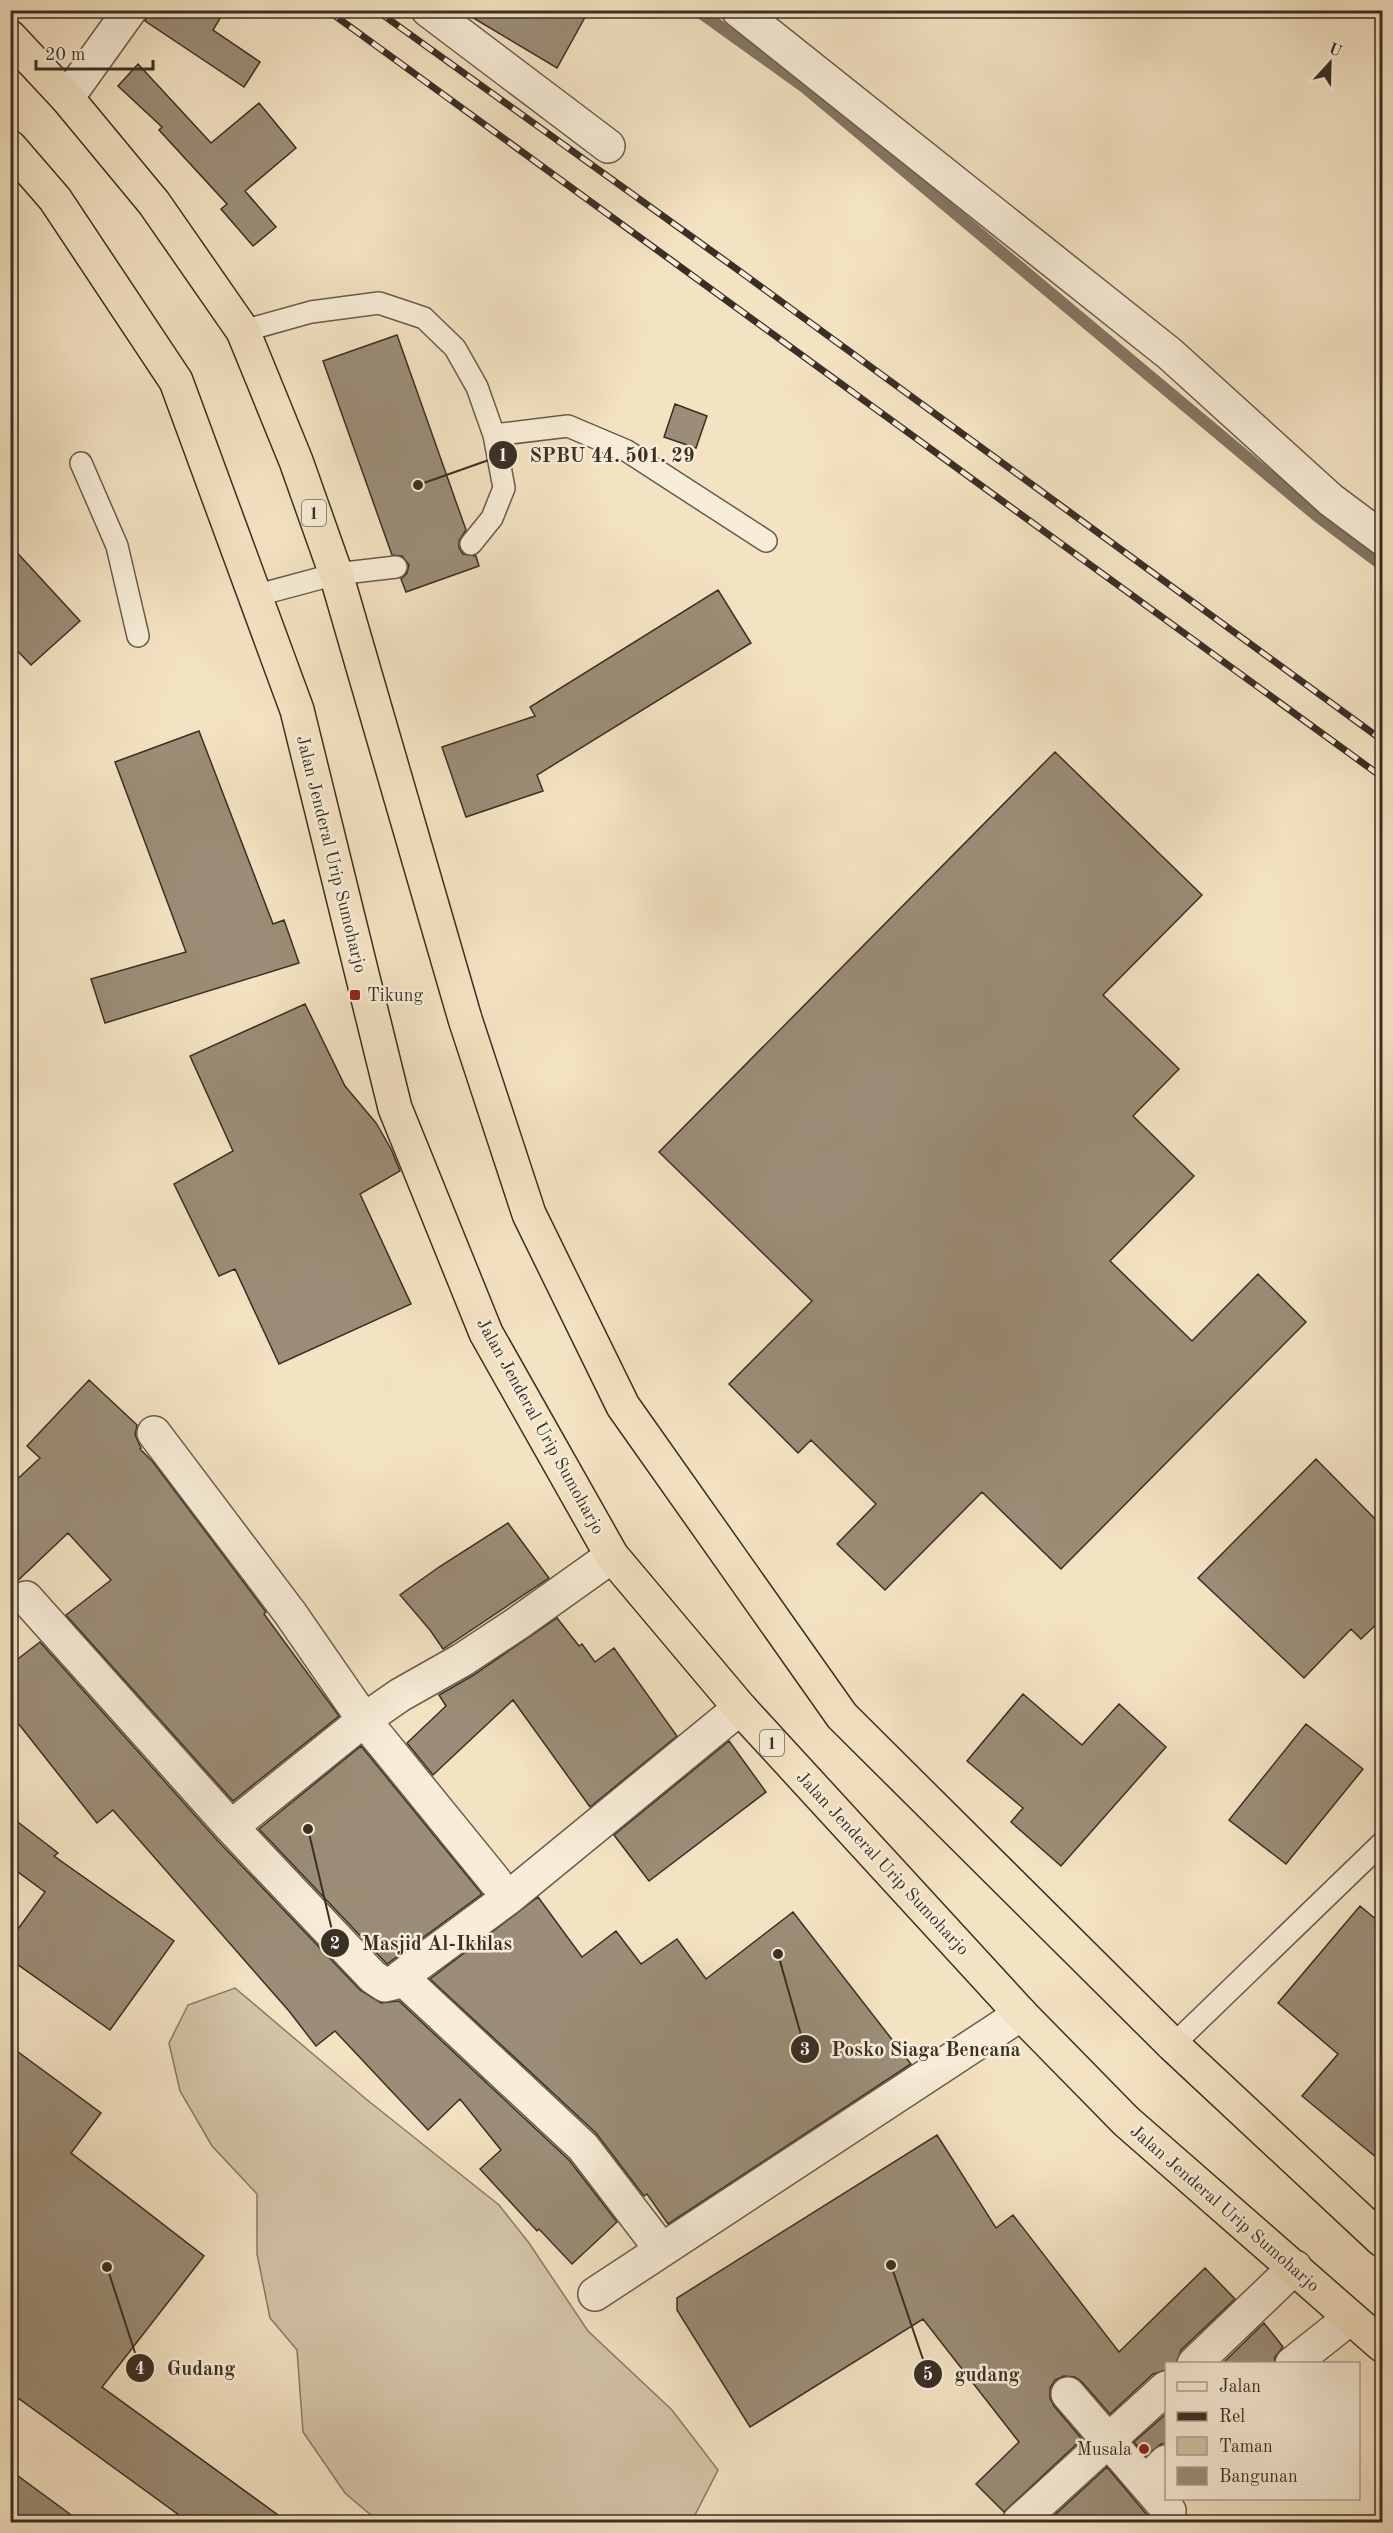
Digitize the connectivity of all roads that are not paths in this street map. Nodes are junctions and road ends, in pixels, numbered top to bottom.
1 (130, 10) edge
2 (428, 10) edge
3 (738, 10) edge
4 (10, 37) edge
5 (67, 98) junction
6 (608, 146) dead end
7 (10, 147) edge
8 (243, 331) junction
9 (494, 435) junction
10 (81, 464) dead end
11 (1383, 538) edge
12 (766, 541) dead end
13 (471, 544) dead end
14 (396, 567) dead end
15 (336, 574) junction
16 (254, 596) junction
17 (138, 636) dead end
18 (154, 1433) dead end
19 (612, 1556) junction
20 (26, 1598) dead end
21 (740, 1708) junction
22 (364, 1720) junction
23 (231, 1827) junction
24 (1383, 1843) edge
25 (495, 1881) dead end
26 (401, 1977) junction
27 (1021, 2014) junction
28 (1173, 2044) junction
29 (1383, 2240) edge
30 (661, 2249) junction
31 (1295, 2267) junction
32 (595, 2294) dead end
33 (1350, 2318) junction
34 (1383, 2345) edge
35 (1196, 2362) edge
36 (1295, 2362) edge
37 (1165, 2390) edge
38 (1068, 2394) dead end
39 (1108, 2440) junction
40 (1156, 2472) edge
41 (1165, 2499) edge
42 (1165, 2500) edge
43 (1019, 2523) edge
44 (1166, 2523) edge

1 - 5 street
2 - 6 street
3 - 11 street
4 - 5 highway, 1
5 - 8 highway, 1
7 - 16 highway, Jalan Jenderal Urip Sumoharjo / 1
8 - 9 lane
8 - 15 highway, 1
9 - 12 lane
9 - 13 lane
10 - 17 lane
14 - 15 lane
15 - 16 lane
15 - 28 highway, 1
16 - 19 highway, Jalan Jenderal Urip Sumoharjo / 1
18 - 22 street
19 - 21 highway, Jalan Jenderal Urip Sumoharjo / 1
19 - 22 street
20 - 23 street
21 - 26 street
21 - 27 highway, Jalan Jenderal Urip Sumoharjo / 1
22 - 23 street
22 - 25 street
23 - 26 street
24 - 28 lane
26 - 30 street
27 - 30 street
27 - 31 highway, Jalan Jenderal Urip Sumoharjo / 1
28 - 29 highway, 1
30 - 32 street
31 - 33 highway, Jalan Jenderal Urip Sumoharjo / 1
31 - 35 street
33 - 34 highway, Jalan Jenderal Urip Sumoharjo / 1
33 - 36 street
37 - 39 street
38 - 39 street
39 - 40 street
39 - 43 street
40 - 41 street
42 - 44 street

